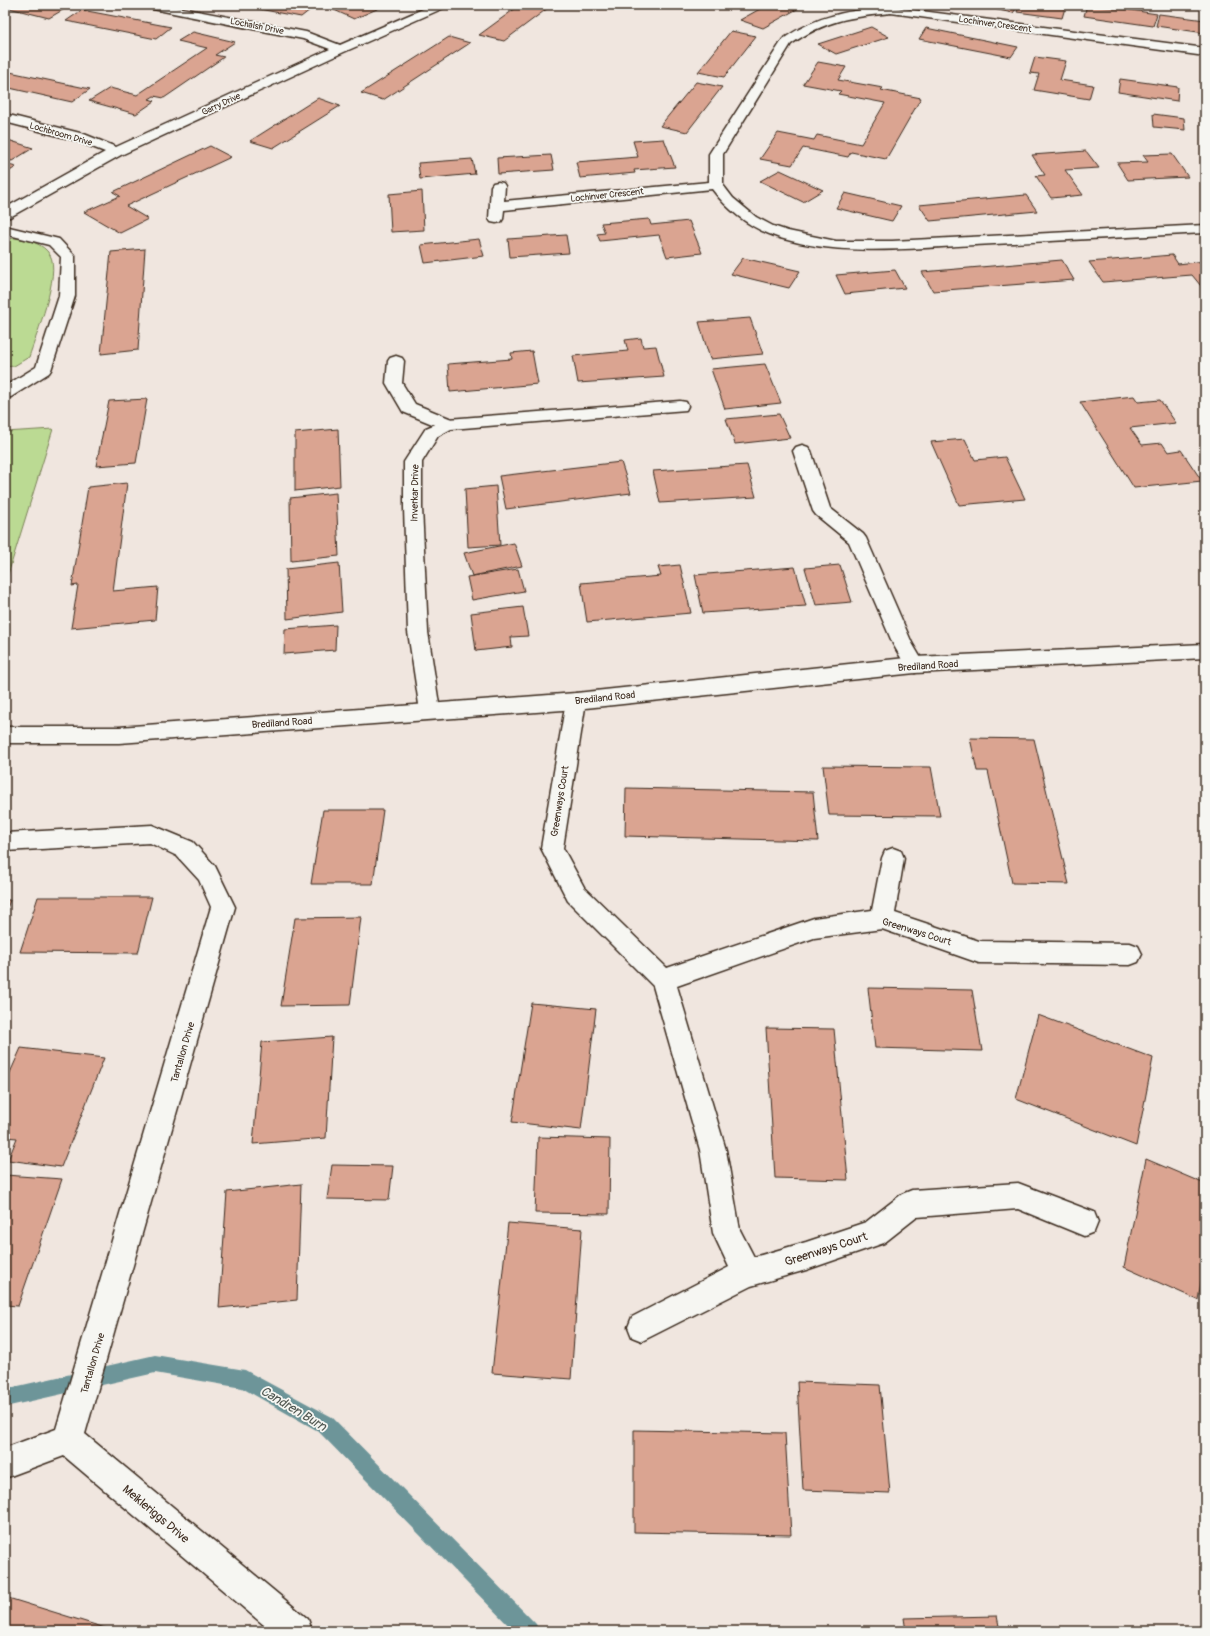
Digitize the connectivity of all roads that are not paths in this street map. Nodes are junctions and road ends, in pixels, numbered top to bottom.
1 (148, 5) edge
2 (442, 5) edge
3 (340, 49) junction
4 (1205, 52) edge
5 (5, 118) edge
6 (116, 152) junction
7 (716, 185) junction
8 (498, 186) dead end
9 (498, 206) junction
10 (5, 214) edge
11 (496, 220) dead end
12 (1205, 229) edge
13 (5, 230) edge
14 (396, 361) dead end
15 (5, 393) edge
16 (680, 406) dead end
17 (448, 424) junction
18 (802, 451) dead end
19 (1205, 651) edge
20 (915, 665) junction
21 (576, 701) junction
22 (430, 711) junction
23 (5, 736) edge
24 (5, 842) edge
25 (893, 858) dead end
26 (882, 919) junction
27 (1130, 954) dead end
28 (663, 980) junction
29 (1084, 1222) dead end
30 (747, 1273) junction
31 (642, 1327) dead end
32 (68, 1440) junction
33 (5, 1463) edge
34 (296, 1631) edge

1 - 3 street, Lochalsh Drive
2 - 3 street, Garry Drive
3 - 6 street, Garry Drive
4 - 7 street, Lochinver Crescent
5 - 6 street, Lochbroom Drive
6 - 10 street, Garry Drive
7 - 9 street, Lochinver Crescent
7 - 12 street
8 - 9 street
9 - 11 street
13 - 15 street
14 - 17 street
16 - 17 street, Inverkar Drive
17 - 22 street, Inverkar Drive
18 - 20 street
19 - 20 street, Brediland Road
20 - 21 street, Brediland Road
21 - 22 street, Brediland Road
21 - 28 street, Greenways Court
22 - 23 street, Brediland Road
24 - 32 street, Tantallon Drive
25 - 26 street
26 - 27 street, Greenways Court
26 - 28 street, Greenways Court
28 - 30 street, Greenways Court
29 - 30 street, Greenways Court
30 - 31 street, Greenways Court
32 - 33 street
32 - 34 street, Meikleriggs Drive

